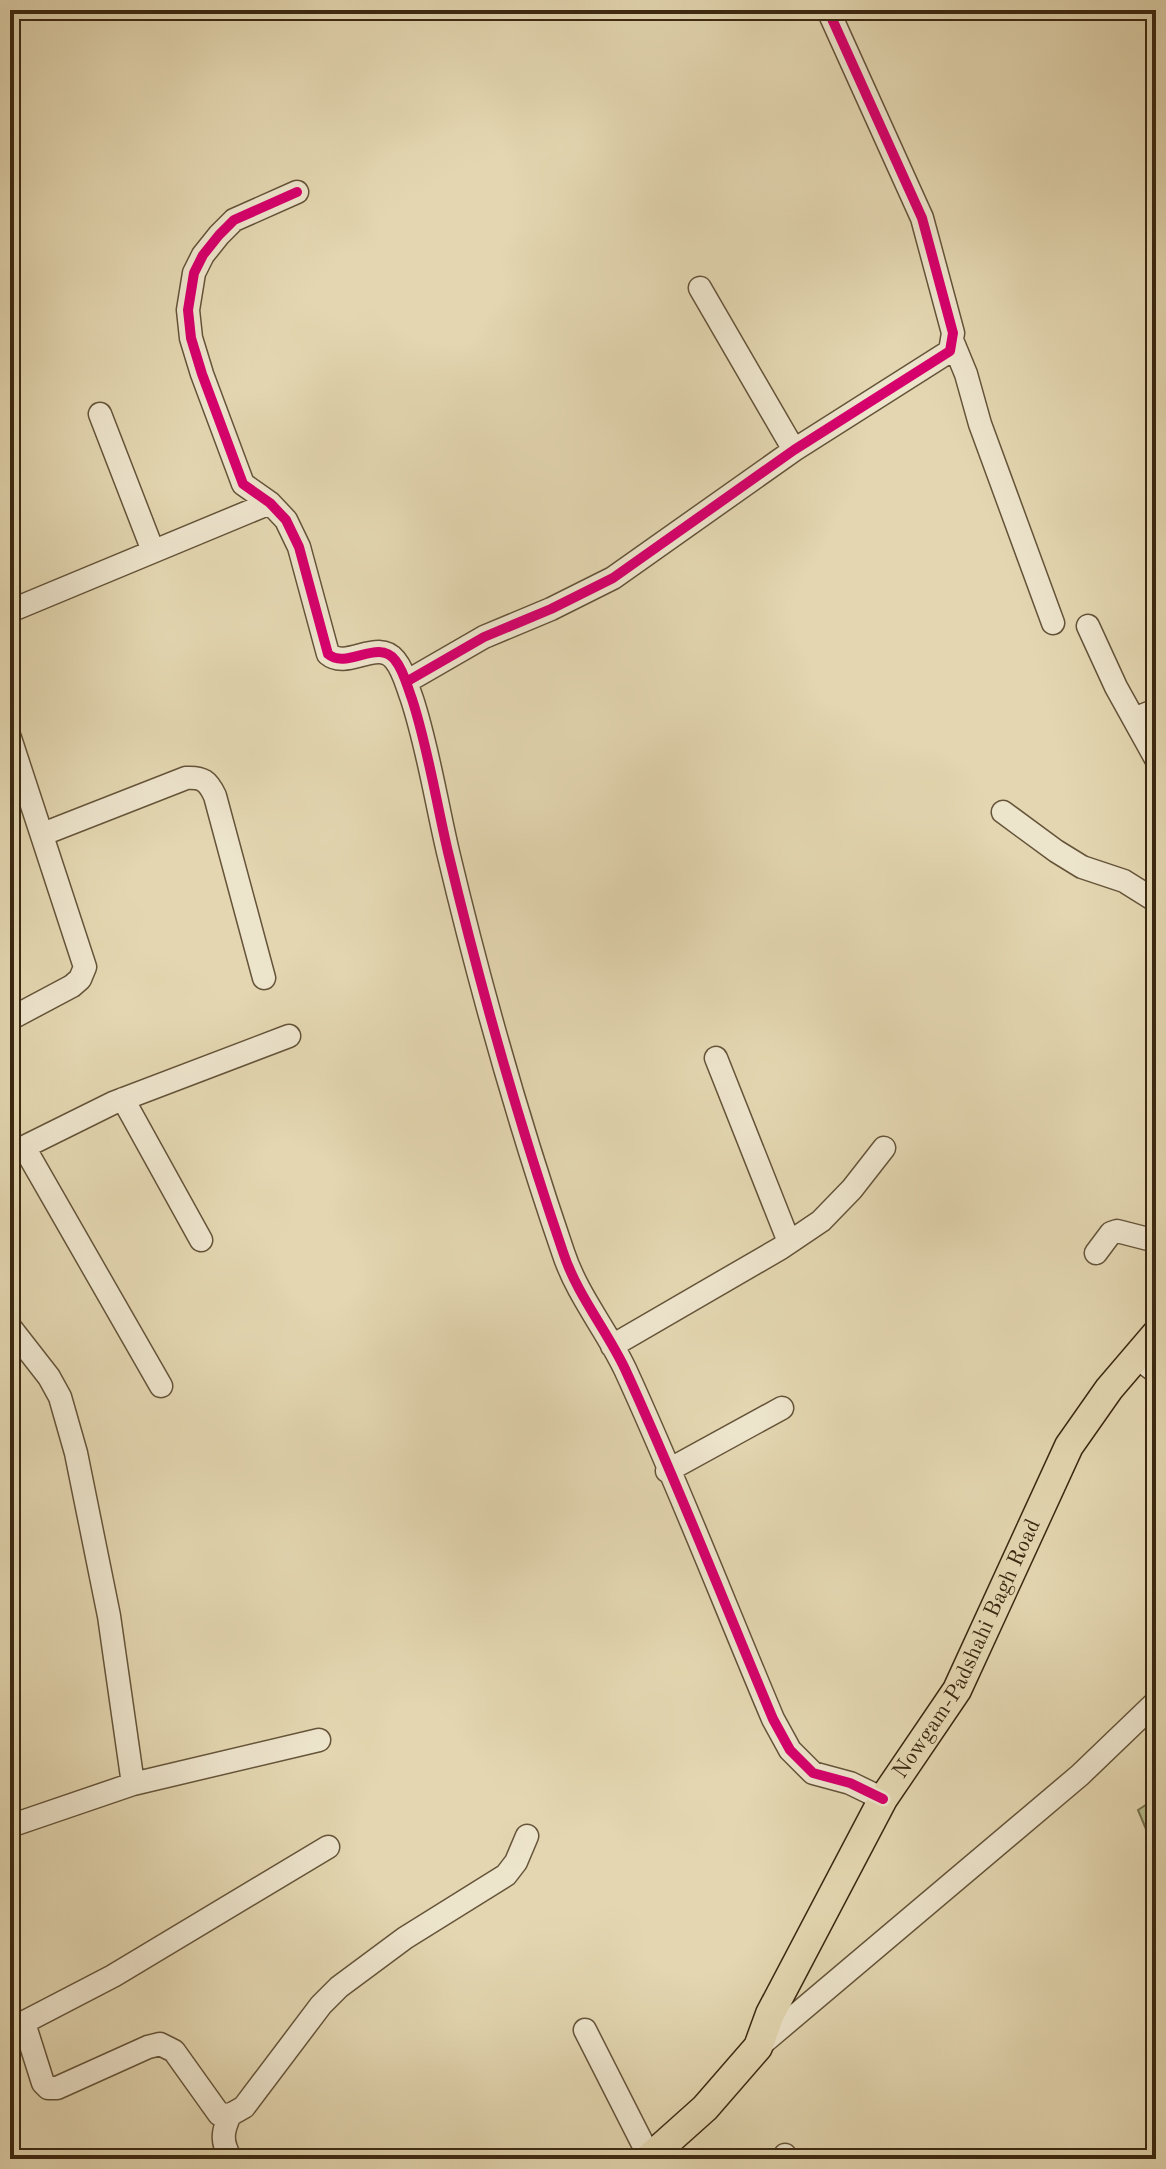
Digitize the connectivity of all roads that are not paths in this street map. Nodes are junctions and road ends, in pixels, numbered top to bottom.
1 (828, 10) edge
2 (297, 192) dead end
3 (700, 288) dead end
4 (952, 340) junction
5 (100, 414) dead end
6 (794, 450) junction
7 (270, 503) junction
8 (153, 551) junction
9 (10, 611) edge
10 (1053, 623) dead end
11 (1088, 626) dead end
12 (406, 682) junction
13 (1156, 710) edge
14 (1134, 719) junction
15 (10, 738) edge
16 (1156, 759) edge
17 (1003, 812) dead end
18 (43, 834) junction
19 (1156, 901) edge
20 (264, 978) dead end
21 (10, 1019) edge
22 (289, 1036) dead end
23 (716, 1058) dead end
24 (123, 1099) junction
25 (884, 1148) dead end
26 (17, 1150) edge
27 (201, 1240) dead end
28 (1156, 1241) edge
29 (789, 1242) junction
30 (1096, 1253) dead end
31 (10, 1327) edge
32 (1156, 1334) edge
33 (612, 1346) junction
34 (1146, 1365) edge
35 (161, 1386) dead end
36 (782, 1408) dead end
37 (667, 1471) junction
38 (1156, 1702) edge
39 (319, 1740) dead end
40 (133, 1784) junction
41 (883, 1799) junction
42 (10, 1826) edge
43 (527, 1836) dead end
44 (328, 1847) dead end
45 (17, 2026) edge
46 (585, 2030) dead end
47 (758, 2047) junction
48 (230, 2115) junction
49 (649, 2158) edge
50 (231, 2159) edge

1 - 4 street
2 - 7 street
3 - 6 street
4 - 6 street
4 - 10 street
5 - 8 street
6 - 12 street
7 - 8 street
7 - 12 street
8 - 9 street
11 - 14 street
12 - 33 street
13 - 14 street
14 - 16 street
15 - 18 street
17 - 19 street
18 - 20 street
18 - 21 street
22 - 24 street
23 - 29 street
24 - 26 street
24 - 27 street
25 - 29 street
26 - 35 street
28 - 30 street
29 - 33 street
31 - 40 street
32 - 34 main road, Nowgam-Padshahi Bagh Road
33 - 37 street
34 - 41 main road, Nowgam-Padshahi Bagh Road
36 - 37 street
37 - 41 street
38 - 47 street
39 - 40 street
40 - 42 street
41 - 47 main road, Nowgam-Padshahi Bagh Road
43 - 48 street
44 - 45 street
45 - 48 street
46 - 49 street
47 - 49 main road, Nowgam-Padshahi Bagh Road
48 - 50 street

